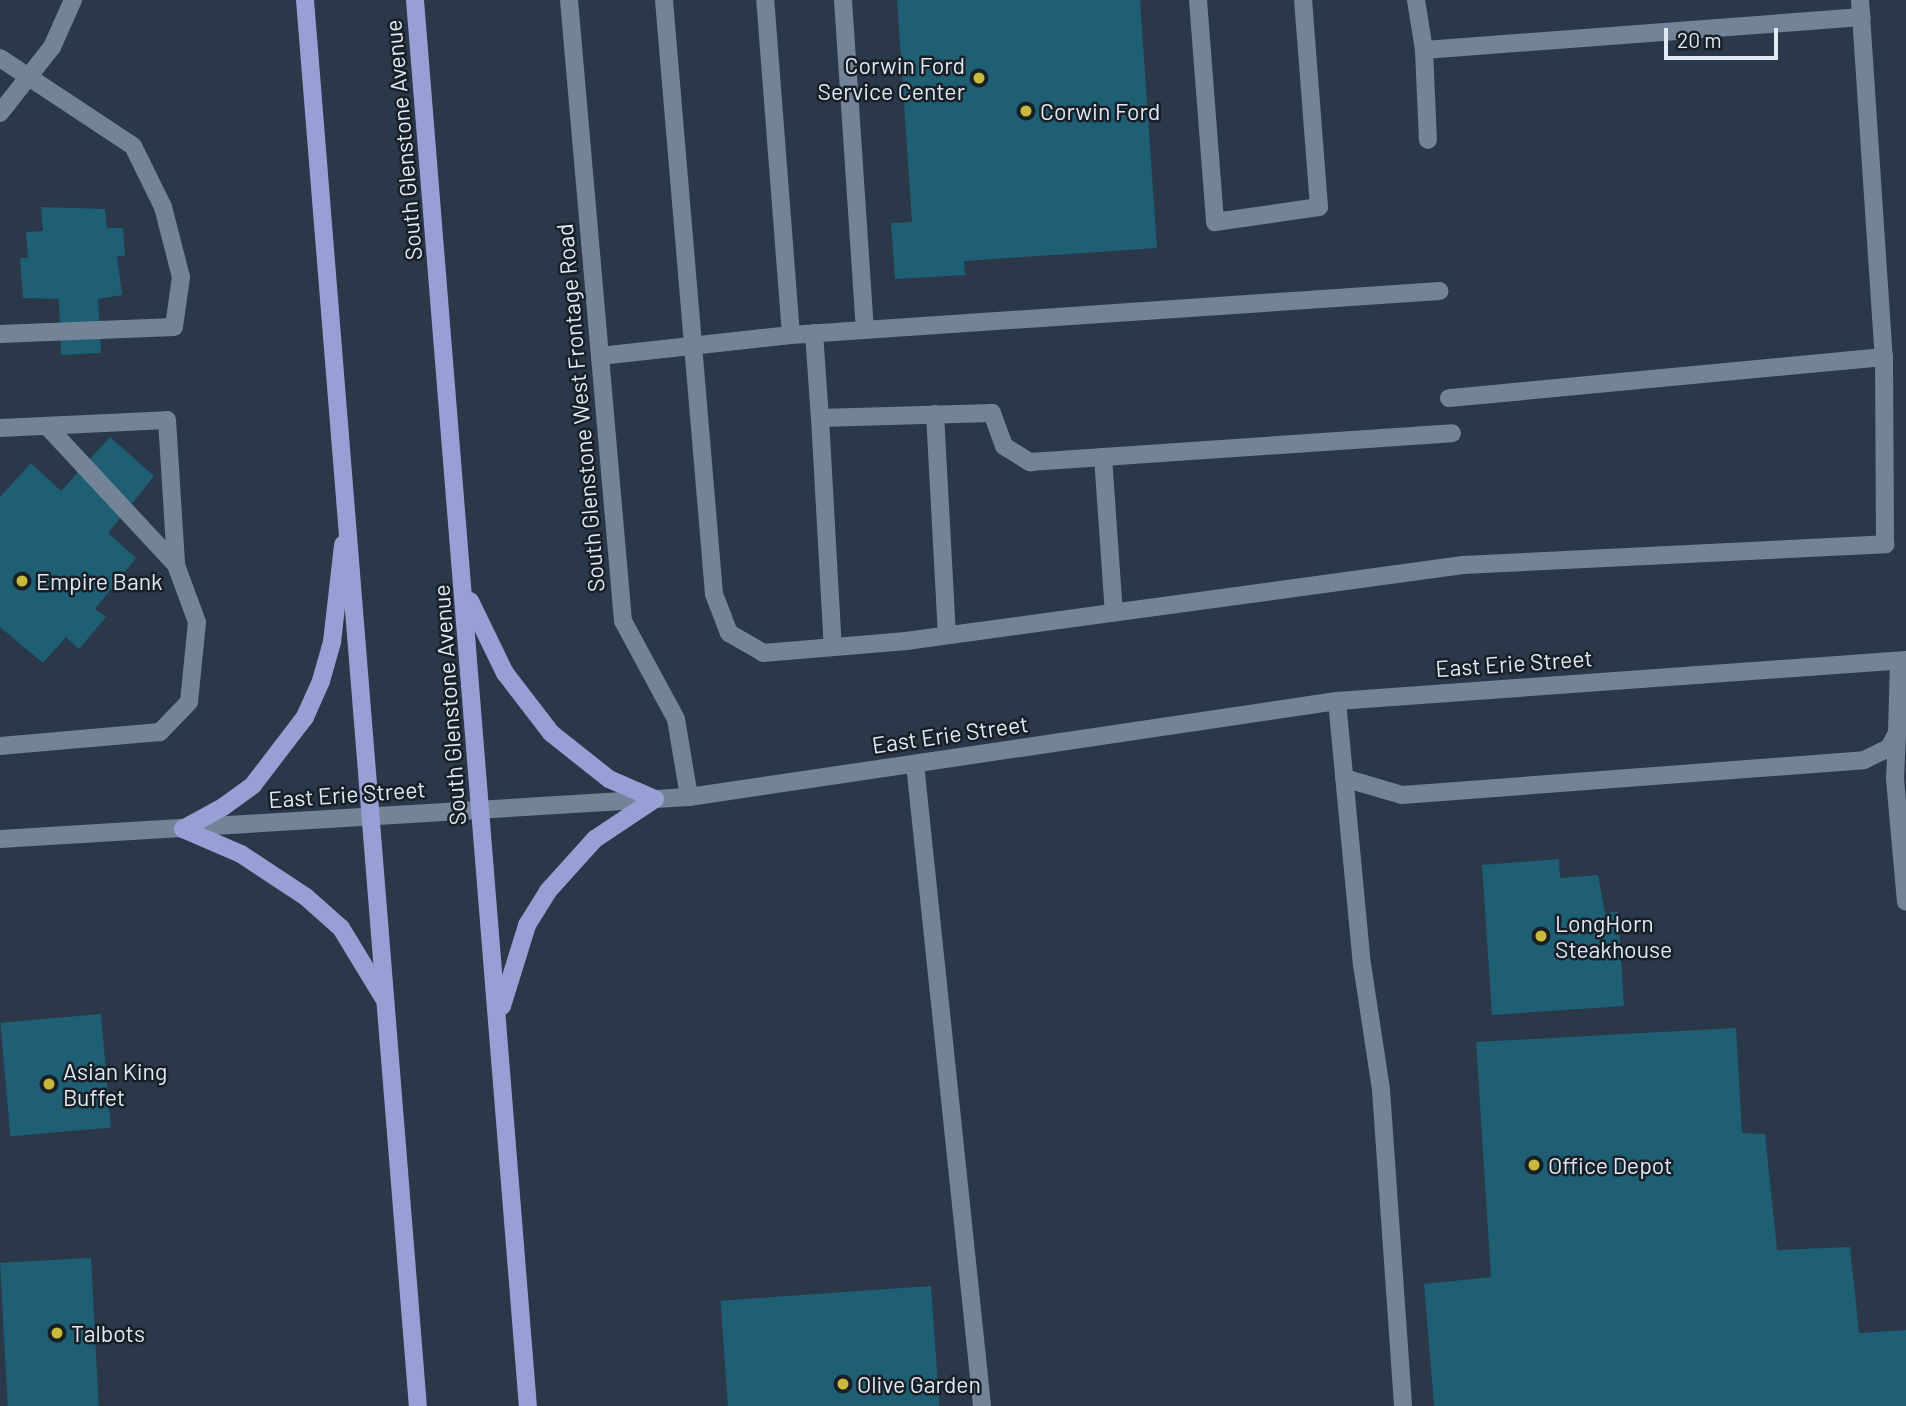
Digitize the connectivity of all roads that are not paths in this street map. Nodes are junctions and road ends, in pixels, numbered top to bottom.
1 (73, 0) edge
2 (305, 0) edge
3 (415, 0) edge
4 (569, 0) edge
5 (664, 0) edge
6 (765, 0) edge
7 (843, 0) edge
8 (1198, 0) edge
9 (1303, 0) edge
10 (1416, 0) edge
11 (1861, 8) edge
12 (1424, 50) junction
13 (0, 58) edge
14 (31, 78) junction
15 (0, 114) edge
16 (1428, 140) dead end
17 (1440, 290) dead end
18 (865, 329) junction
19 (814, 333) junction
20 (0, 334) edge
21 (791, 335) junction
22 (693, 346) junction
23 (600, 356) junction
24 (1885, 357) junction
25 (1449, 398) dead end
26 (935, 414) junction
27 (820, 418) junction
28 (47, 426) junction
29 (0, 428) edge
30 (1452, 433) dead end
31 (1103, 457) junction
32 (347, 496) junction
33 (176, 565) junction
34 (465, 590) junction
35 (1114, 613) junction
36 (947, 635) junction
37 (833, 647) junction
38 (1903, 660) edge
39 (1337, 701) junction
40 (1897, 733) junction
41 (0, 746) edge
42 (915, 764) junction
43 (1345, 778) junction
44 (689, 797) junction
45 (655, 799) junction
46 (482, 810) junction
47 (372, 816) junction
48 (183, 829) junction
49 (0, 839) edge
50 (1906, 902) edge
51 (387, 1005) junction
52 (498, 1020) junction
53 (418, 1406) edge
54 (528, 1406) edge
55 (982, 1406) edge
56 (1403, 1406) edge

1 - 14 street
2 - 32 main road
3 - 34 main road, South Glenstone Avenue
4 - 23 street, South Glenstone West Frontage Road
5 - 22 street
6 - 21 street
7 - 18 street
8 - 9 street
10 - 12 street
11 - 12 street
11 - 24 street
12 - 16 street
13 - 14 street
14 - 15 street
14 - 20 street
17 - 18 street
18 - 19 street
19 - 21 street
19 - 27 street
21 - 22 street
22 - 23 street
22 - 37 street
23 - 44 street, South Glenstone West Frontage Road
24 - 25 street
24 - 35 street
26 - 27 street
26 - 31 street
26 - 36 street
27 - 37 street
28 - 29 street
28 - 33 street
28 - 33 street
30 - 31 street
31 - 35 street
32 - 47 main road
32 - 48 main road
33 - 41 street
34 - 45 main road
34 - 46 main road, South Glenstone Avenue
35 - 36 street
36 - 37 street
38 - 39 street, East Erie Street
38 - 40 street
39 - 42 street, East Erie Street
39 - 43 street
40 - 43 street
40 - 50 street
42 - 44 street, East Erie Street
42 - 55 street
43 - 56 street
44 - 45 street, East Erie Street
45 - 46 street, East Erie Street
45 - 52 main road
46 - 47 street, East Erie Street
46 - 52 main road, South Glenstone Avenue
47 - 48 street, East Erie Street
47 - 51 main road
48 - 49 street, East Erie Street
48 - 51 main road
51 - 53 main road
52 - 54 main road, South Glenstone Avenue

